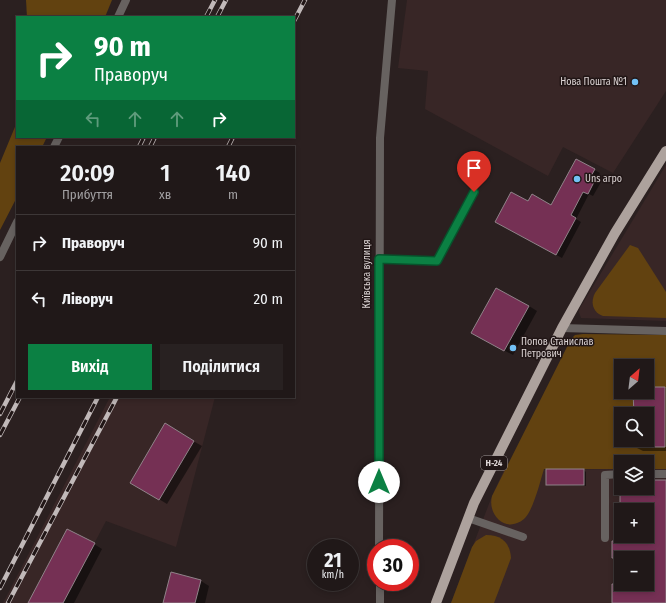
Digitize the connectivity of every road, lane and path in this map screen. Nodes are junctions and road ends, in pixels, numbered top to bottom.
1 (126, 0) edge
2 (392, 0) edge
3 (118, 16) edge
4 (666, 151) edge
5 (474, 192) dead end
6 (16, 224) edge
7 (0, 257) edge
8 (379, 259) junction
9 (562, 328) junction
10 (666, 331) edge
11 (614, 474) edge
12 (654, 474) edge
13 (666, 474) edge
14 (468, 518) junction
15 (523, 537) dead end
16 (605, 538) dead end
17 (379, 539) edge
18 (380, 591) edge
19 (380, 603) edge
20 (436, 603) edge

1 - 3 street
2 - 8 street, Київська вулиця
4 - 9 main road, Н-24
5 - 8 street
6 - 7 street
8 - 17 street, Київська вулиця
9 - 10 street
9 - 14 main road, Н-24
11 - 16 street
12 - 13 street
14 - 15 street
14 - 20 main road, Н-24
18 - 19 street

